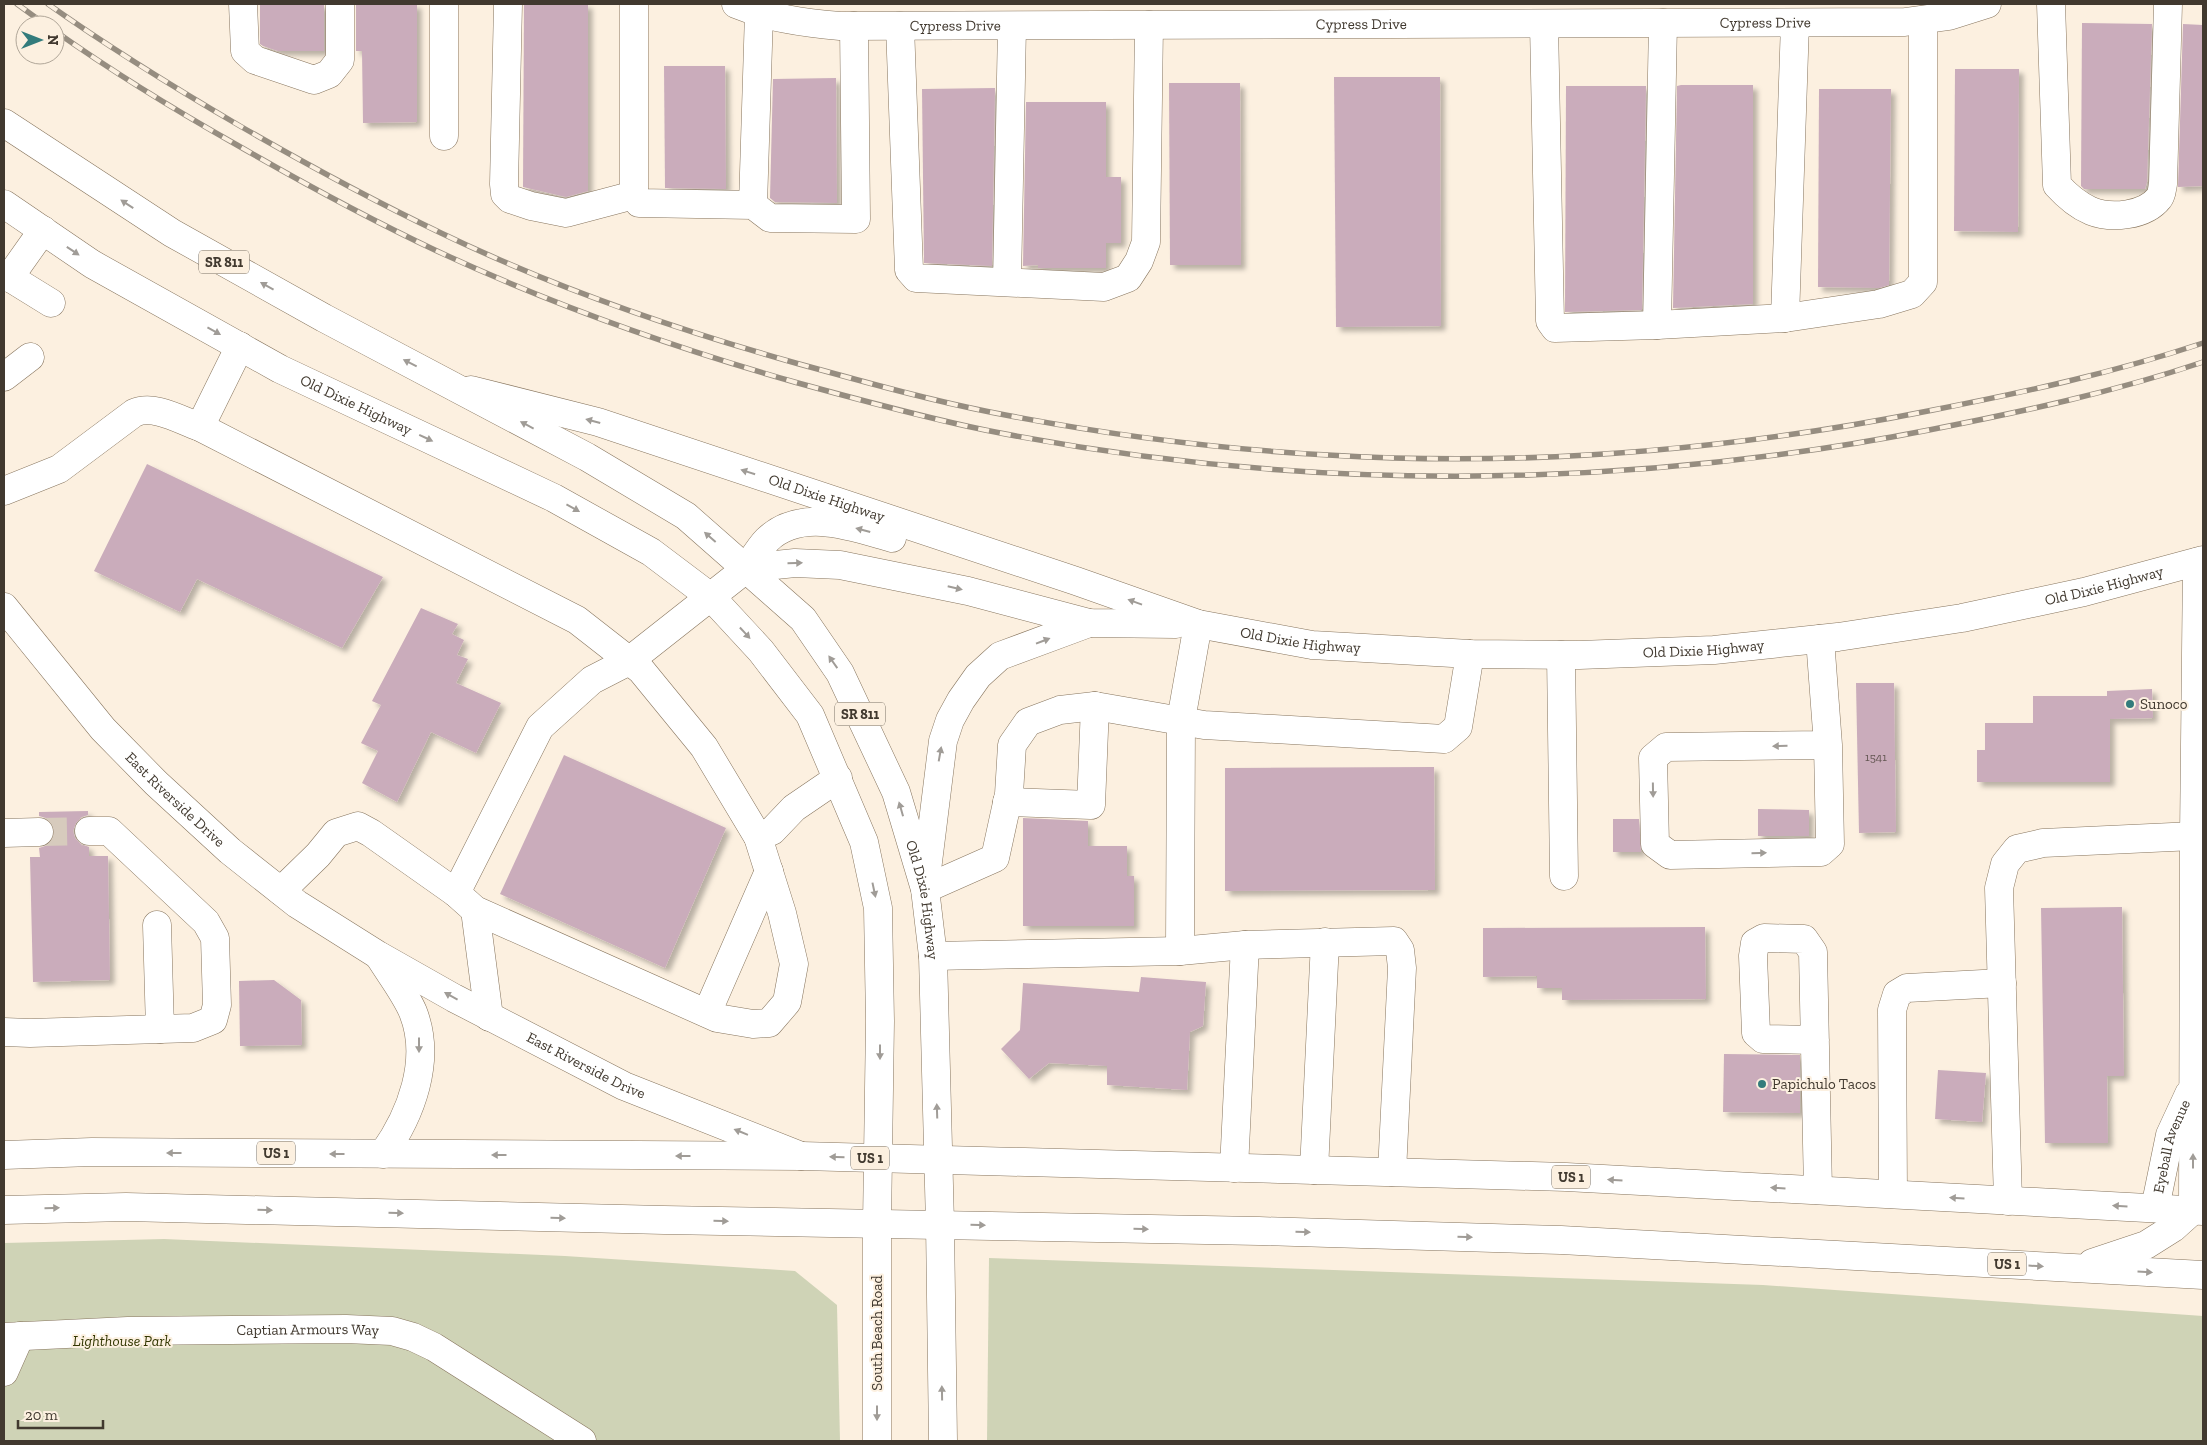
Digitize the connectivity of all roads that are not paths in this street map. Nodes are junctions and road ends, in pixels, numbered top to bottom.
1 (243, 4) edge
2 (340, 4) edge
3 (444, 4) edge
4 (508, 4) edge
5 (634, 4) edge
6 (1987, 4) edge
7 (2051, 4) edge
8 (2168, 4) edge
9 (747, 9) edge
10 (1751, 13) edge
11 (1415, 14) edge
12 (1529, 17) edge
13 (1923, 20) junction
14 (1663, 23) junction
15 (1795, 23) junction
16 (1148, 25) junction
17 (854, 26) junction
18 (900, 26) junction
19 (1012, 26) junction
20 (4, 123) edge
21 (444, 136) dead end
22 (634, 195) junction
23 (4, 204) edge
24 (753, 205) junction
25 (43, 230) junction
26 (7, 276) edge
27 (1007, 282) junction
28 (52, 303) dead end
29 (1785, 318) junction
30 (1657, 325) junction
31 (240, 346) junction
32 (30, 357) dead end
33 (4, 377) edge
34 (454, 385) junction
35 (200, 427) junction
36 (4, 491) edge
37 (2200, 561) edge
38 (1030, 566) junction
39 (747, 568) junction
40 (712, 598) junction
41 (7, 617) edge
42 (1089, 623) junction
43 (1198, 624) junction
44 (1820, 639) junction
45 (1470, 654) junction
46 (1561, 655) junction
47 (629, 661) junction
48 (1095, 706) junction
49 (1181, 720) junction
50 (1828, 745) junction
51 (838, 778) junction
52 (1007, 802) junction
53 (89, 831) tunnel mouth
54 (4, 832) edge
55 (39, 832) tunnel mouth
56 (2194, 836) junction
57 (758, 837) junction
58 (769, 871) junction
59 (1564, 876) dead end
60 (925, 889) junction
61 (281, 892) junction
62 (466, 901) junction
63 (157, 925) dead end
64 (1325, 942) junction
65 (1245, 945) junction
66 (1180, 951) junction
67 (378, 955) junction
68 (933, 956) junction
69 (2002, 983) junction
70 (707, 1013) junction
71 (489, 1017) junction
72 (160, 1029) junction
73 (4, 1032) edge
74 (1815, 1040) dead end
75 (2193, 1086) junction
76 (383, 1154) junction
77 (4, 1155) edge
78 (802, 1156) junction
79 (878, 1158) junction
80 (938, 1160) junction
81 (1234, 1168) junction
82 (1314, 1170) junction
83 (1392, 1172) junction
84 (1818, 1190) junction
85 (1893, 1194) junction
86 (2008, 1200) junction
87 (2155, 1208) junction
88 (4, 1210) edge
89 (2198, 1210) edge
90 (877, 1224) junction
91 (940, 1224) junction
92 (2203, 1254) edge
93 (2079, 1268) junction
94 (2192, 1274) edge
95 (12, 1336) edge
96 (4, 1372) edge
97 (582, 1441) edge
98 (876, 1441) edge
99 (943, 1441) edge

1 - 2 main road
3 - 21 main road
4 - 22 main road
5 - 22 main road
6 - 13 main road, Cypress Drive
7 - 8 main road
9 - 17 main road, Cypress Drive
9 - 24 main road
10 - 14 main road, Cypress Drive
10 - 15 main road, Cypress Drive
11 - 12 main road, Cypress Drive
11 - 16 main road, Cypress Drive
12 - 14 main road, Cypress Drive
12 - 30 main road
13 - 15 main road, Cypress Drive
13 - 29 main road
14 - 30 main road
15 - 29 main road
16 - 19 main road, Cypress Drive
16 - 27 main road
17 - 18 main road, Cypress Drive
17 - 24 main road
18 - 19 main road, Cypress Drive
18 - 27 main road
19 - 27 main road
34 -> 20 main road, Old Dixie Highway / SR 811
22 - 24 main road
23 - 25 main road, Old Dixie Highway / SR 811
25 - 26 main road
25 -> 31 main road, Old Dixie Highway / SR 811
26 - 28 main road
29 - 30 main road
31 - 35 main road
31 -> 40 main road, Old Dixie Highway / SR 811
32 - 33 main road
38 -> 34 main road, Old Dixie Highway
39 -> 34 main road, Old Dixie Highway / SR 811
35 - 36 main road
35 - 47 main road
37 - 44 main road, Old Dixie Highway
37 - 56 main road, Eyeball Avenue
38 -> 39 main road
43 -> 38 main road, Old Dixie Highway
39 - 40 main road
39 -> 42 main road, Old Dixie Highway
60 -> 39 main road, Old Dixie Highway / SR 811
40 - 47 main road
40 -> 51 main road, Old Dixie Highway / SR 811
41 - 61 main road, East Riverside Drive
42 - 43 main road, Old Dixie Highway
60 -> 42 main road
43 - 45 main road, Old Dixie Highway
43 - 49 main road
44 - 46 main road, Old Dixie Highway
44 - 50 main road
45 - 46 main road, Old Dixie Highway
45 - 49 main road
46 - 59 main road
47 - 57 main road
47 - 62 main road
48 - 49 main road
48 - 52 main road
48 - 52 main road
49 - 66 main road
50 -> 50 main road
51 - 57 main road
51 -> 79 main road, Old Dixie Highway / SR 811
52 - 60 main road
53 - 72 main road
54 - 55 main road
56 - 69 main road
56 - 75 main road, Eyeball Avenue
57 - 58 main road
58 - 70 main road
58 - 70 main road
60 - 68 main road, Old Dixie Highway / SR 811
61 - 62 main road
61 - 67 main road, East Riverside Drive
62 - 70 main road
62 - 71 main road
63 - 72 main road
64 - 65 main road
64 - 82 main road
64 - 83 main road
65 - 66 main road
65 - 81 main road
66 - 68 main road
71 -> 67 main road, East Riverside Drive
67 -> 76 main road, East Riverside Drive
80 -> 68 main road, Old Dixie Highway / SR 811
69 - 85 main road
69 - 86 main road
78 -> 71 main road, East Riverside Drive
72 - 73 main road
74 - 84 main road
75 - 87 main road, Eyeball Avenue
89 -> 75 main road, Eyeball Avenue
76 -> 77 main road, US 1
78 -> 76 main road, US 1
79 -> 78 main road, US 1
79 - 80 main road, US 1
79 - 90 main road, Old Dixie Highway / SR 811
80 - 81 main road, US 1
80 - 91 main road, Old Dixie Highway / SR 811
81 - 82 main road, US 1
82 - 83 main road, US 1
84 -> 83 main road, US 1
84 - 85 main road, US 1
86 -> 85 main road, US 1
87 -> 86 main road, US 1
87 - 89 main road, US 1
88 -> 90 main road, US 1
89 - 93 main road
90 - 91 main road, US 1
90 -> 98 main road, South Beach Road
91 -> 93 main road, US 1
99 -> 91 main road
92 - 94 main road
93 -> 94 main road, US 1
95 - 96 main road
95 - 97 main road, Captian Armours Way

